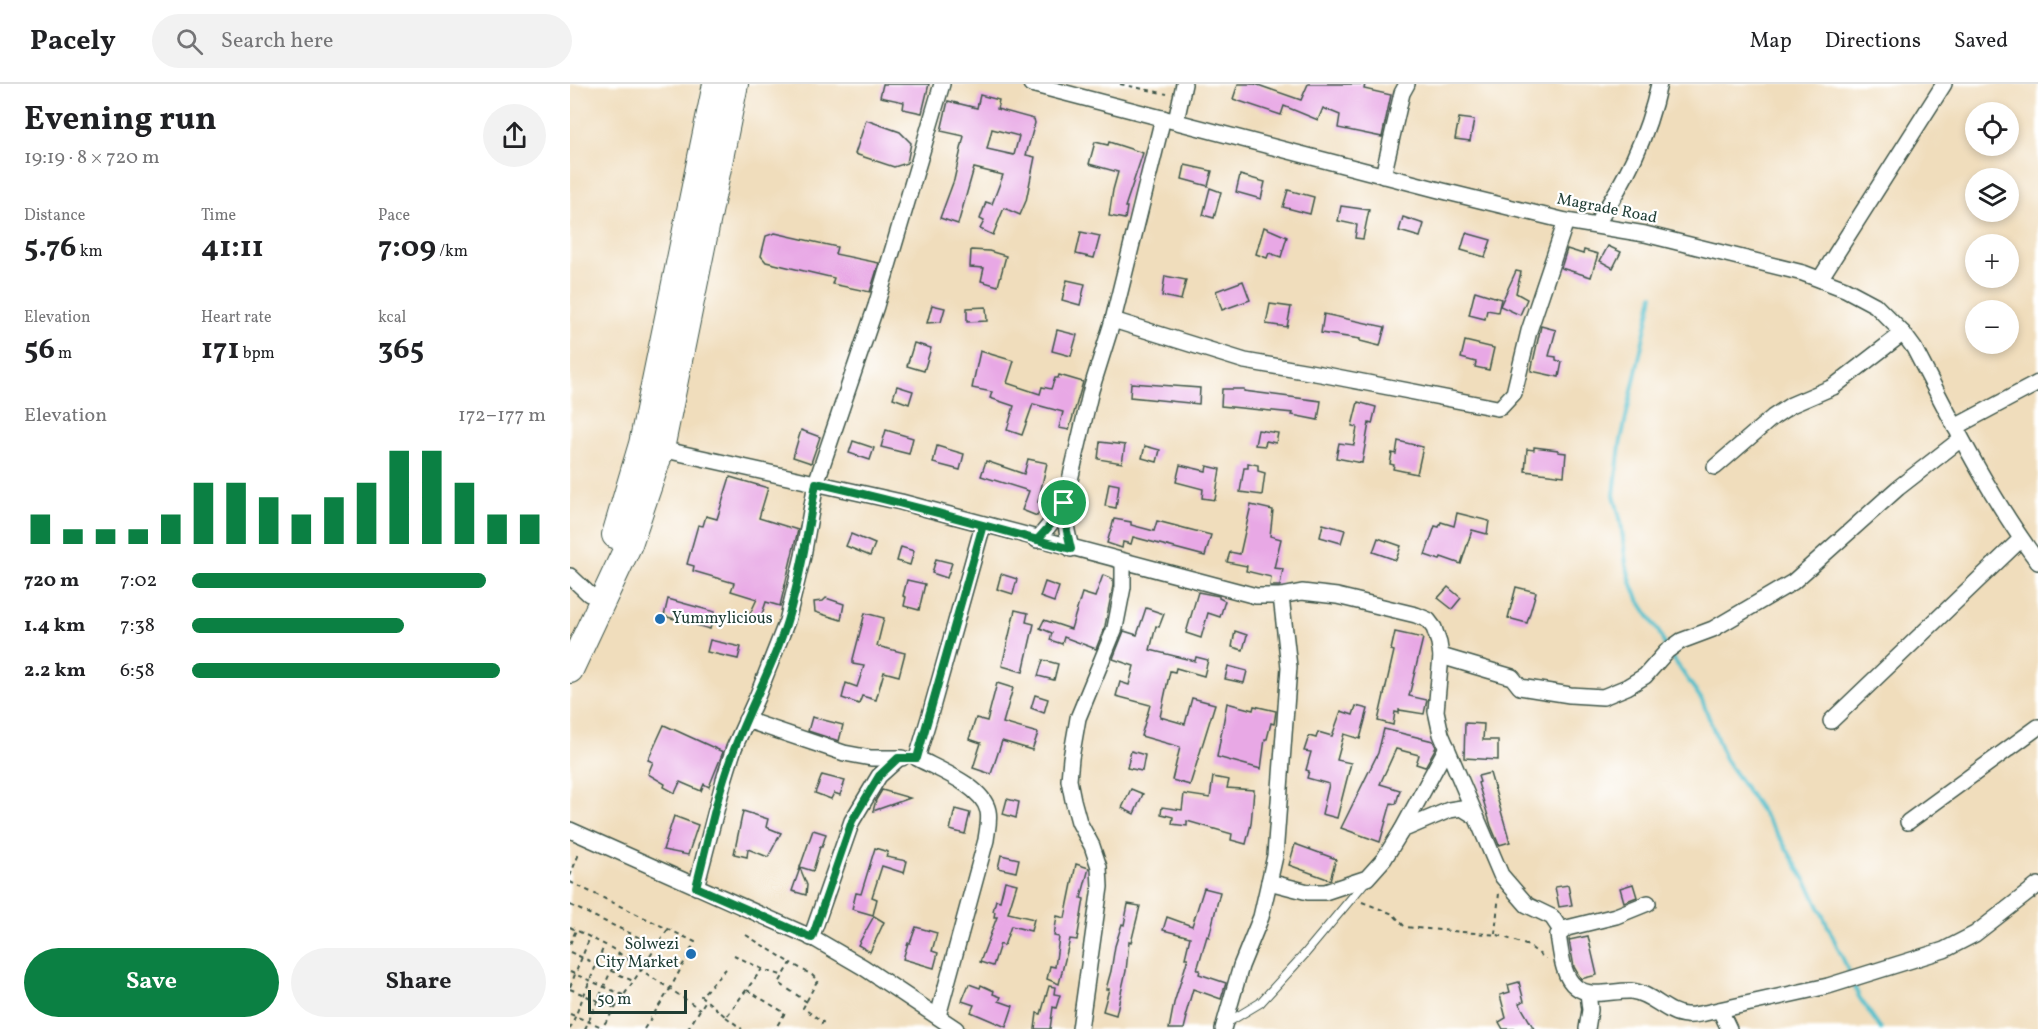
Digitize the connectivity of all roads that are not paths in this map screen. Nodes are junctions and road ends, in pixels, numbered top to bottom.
1 (716, 84) edge
2 (735, 84) edge
3 (942, 84) edge
4 (1031, 84) edge
5 (1407, 84) edge
6 (1659, 84) edge
7 (1944, 84) edge
8 (1183, 90) edge
9 (1169, 120) junction
10 (1383, 176) junction
11 (1566, 221) junction
12 (1596, 225) junction
13 (1820, 279) junction
14 (1113, 320) junction
15 (1903, 333) junction
16 (2038, 383) edge
17 (1958, 433) junction
18 (661, 449) junction
19 (1715, 467) dead end
20 (816, 483) junction
21 (1064, 503) junction
22 (983, 525) junction
23 (2021, 539) junction
24 (1037, 540) junction
25 (1071, 549) junction
26 (1123, 562) junction
27 (2038, 562) edge
28 (570, 576) edge
29 (589, 594) junction
30 (1281, 596) junction
31 (570, 630) edge
32 (1441, 656) junction
33 (570, 670) edge
34 (746, 720) junction
35 (1831, 721) dead end
36 (2038, 727) edge
37 (1447, 747) junction
38 (898, 758) junction
39 (917, 758) junction
40 (1475, 816) junction
41 (1908, 822) dead end
42 (570, 830) edge
43 (1402, 830) junction
44 (1367, 878) junction
45 (1269, 882) junction
46 (2038, 885) edge
47 (696, 887) junction
48 (1648, 903) dead end
49 (1562, 932) junction
50 (812, 938) junction
51 (1588, 993) junction
52 (1720, 1010) junction
53 (938, 1016) junction
54 (1223, 1027) edge
55 (956, 1029) edge
56 (1080, 1029) edge
57 (1587, 1029) edge
58 (1729, 1029) edge

1 - 29 highway
2 - 18 highway
3 - 20 street
4 - 9 street, Magrade Road
5 - 10 street
6 - 12 street
7 - 13 street
8 - 9 street
9 - 10 street, Magrade Road
9 - 14 street
10 - 11 street, Magrade Road
11 - 12 street, Magrade Road
11 - 14 street
12 - 13 street, Magrade Road
13 - 15 street, Magrade Road
14 - 21 street
15 - 17 street, Magrade Road
15 - 19 street
16 - 17 street
17 - 23 street, Magrade Road
17 - 32 street
18 - 20 street
18 - 33 highway
20 - 22 street
20 - 34 street
21 - 24 street
21 - 25 street
22 - 24 street
22 - 39 street
23 - 27 street, Magrade Road
23 - 35 street
24 - 25 street
25 - 26 street
26 - 30 street
26 - 56 street
28 - 29 street
29 - 31 highway
30 - 32 street
30 - 45 street
32 - 37 street
34 - 38 street
34 - 47 street
36 - 41 street
37 - 40 street
37 - 43 street
38 - 39 street
38 - 50 street
39 - 53 street
40 - 43 street
40 - 49 street
42 - 47 street
43 - 44 street
44 - 45 street
44 - 54 lane
45 - 54 street
46 - 52 street
47 - 50 street
48 - 49 street
49 - 51 street
50 - 53 street
51 - 52 street
51 - 57 street
52 - 58 street
53 - 55 street

